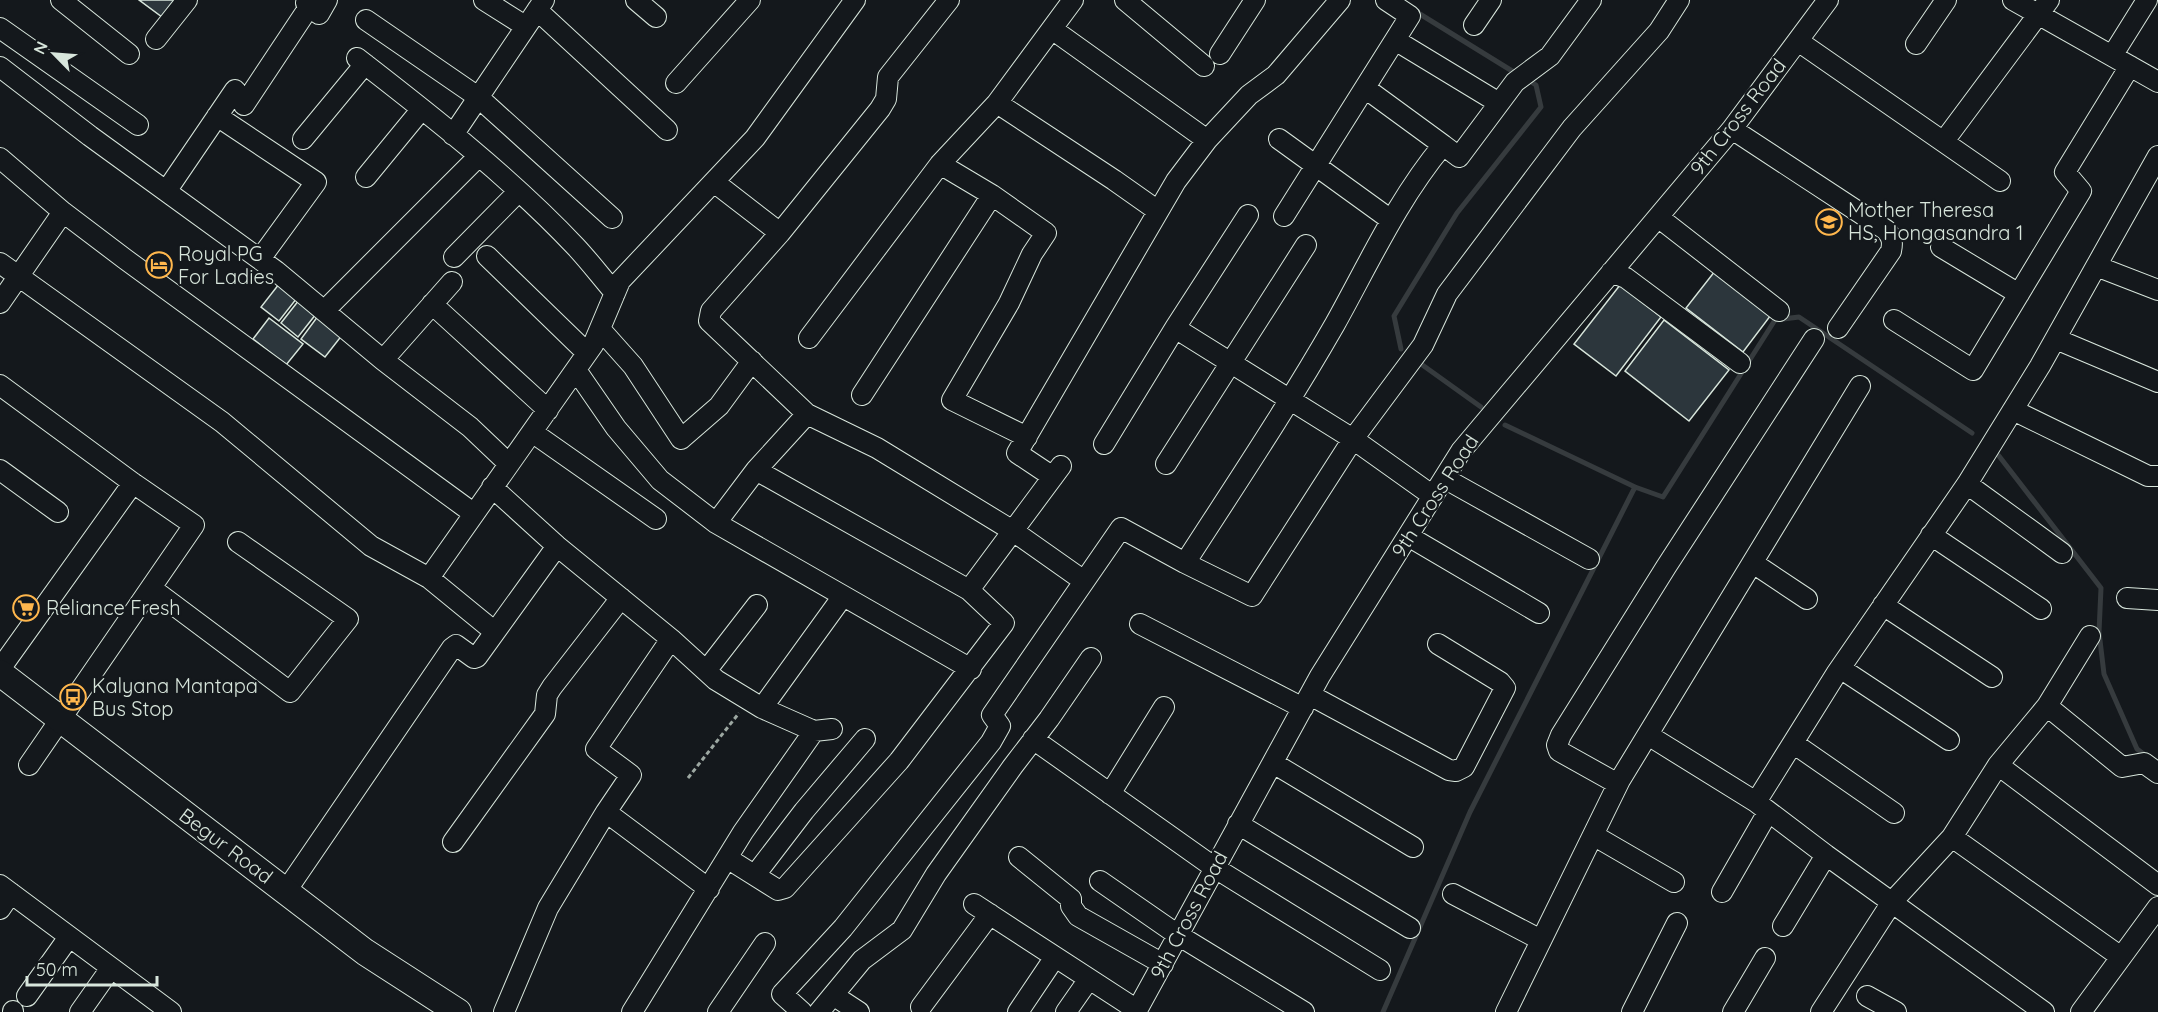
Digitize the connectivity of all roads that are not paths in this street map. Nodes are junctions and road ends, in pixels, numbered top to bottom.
1 (61, 0) edge
2 (188, 0) edge
3 (484, 0) edge
4 (636, 0) edge
5 (750, 0) edge
6 (855, 0) edge
7 (949, 0) edge
8 (1073, 0) edge
9 (1125, 0) edge
10 (1255, 0) edge
11 (1340, 0) edge
12 (1386, 0) edge
13 (1491, 0) edge
14 (1591, 0) edge
15 (1679, 0) edge
16 (1828, 0) edge
17 (1946, 0) edge
18 (2013, 0) edge
19 (2146, 0) edge
20 (312, 2) edge
21 (541, 5) edge
22 (2044, 8) edge
23 (656, 17) dead end
24 (366, 20) dead end
25 (1474, 25) dead end
26 (525, 26) junction
27 (0, 28) edge
28 (1052, 29) junction
29 (156, 39) dead end
30 (1395, 40) junction
31 (1797, 41) junction
32 (1916, 44) dead end
33 (129, 54) dead end
34 (2112, 56) junction
35 (2130, 66) junction
36 (0, 67) edge
37 (2158, 81) edge
38 (676, 83) dead end
39 (1365, 88) junction
40 (478, 97) junction
41 (1500, 103) junction
42 (996, 104) junction
43 (421, 110) junction
44 (217, 116) junction
45 (138, 125) dead end
46 (1732, 129) junction
47 (667, 130) dead end
48 (453, 135) junction
49 (303, 139) dead end
50 (1279, 139) dead end
51 (1207, 140) junction
52 (1944, 141) junction
53 (1443, 145) junction
54 (2158, 156) edge
55 (478, 157) junction
56 (0, 158) edge
57 (940, 165) junction
58 (1317, 165) junction
59 (366, 177) dead end
60 (2000, 181) dead end
61 (714, 182) junction
62 (167, 190) junction
63 (518, 192) junction
64 (992, 195) junction
65 (1158, 211) junction
66 (63, 212) junction
67 (1248, 215) dead end
68 (1284, 216) dead end
69 (1658, 217) junction
70 (612, 218) dead end
71 (1392, 220) junction
72 (780, 233) junction
73 (1306, 245) dead end
74 (1941, 247) dead end
75 (487, 256) dead end
76 (454, 257) dead end
77 (260, 259) junction
78 (0, 262) edge
79 (2096, 266) junction
80 (1611, 272) junction
81 (19, 278) junction
82 (452, 282) dead end
83 (2158, 290) edge
84 (615, 293) junction
85 (2019, 294) junction
86 (0, 303) edge
87 (432, 304) junction
88 (324, 311) junction
89 (1779, 311) dead end
90 (1894, 320) dead end
91 (1174, 328) junction
92 (1838, 328) dead end
93 (600, 329) junction
94 (809, 338) dead end
95 (1814, 339) dead end
96 (2055, 339) junction
97 (383, 360) junction
98 (581, 361) junction
99 (752, 361) junction
100 (1740, 363) dead end
101 (1229, 364) junction
102 (2158, 382) edge
103 (0, 385) edge
104 (1860, 386) dead end
105 (862, 395) dead end
106 (1290, 399) junction
107 (548, 410) junction
108 (2013, 410) junction
109 (807, 414) junction
110 (532, 432) junction
111 (1027, 436) junction
112 (1353, 439) junction
113 (1104, 444) dead end
114 (509, 464) junction
115 (1166, 464) dead end
116 (0, 470) edge
117 (756, 470) junction
118 (2158, 476) edge
119 (1444, 478) junction
120 (133, 483) junction
121 (1967, 484) junction
122 (492, 487) junction
123 (1433, 496) junction
124 (58, 512) dead end
125 (473, 513) junction
126 (656, 519) dead end
127 (716, 523) junction
128 (1013, 531) junction
129 (1931, 535) junction
130 (1408, 536) junction
131 (238, 542) dead end
132 (557, 546) junction
133 (2062, 553) dead end
134 (1589, 559) dead end
135 (1185, 563) junction
136 (1753, 563) junction
137 (429, 578) junction
138 (1084, 581) junction
139 (151, 588) junction
140 (969, 590) junction
141 (843, 596) junction
142 (621, 598) junction
143 (2127, 598) dead end
144 (1807, 599) dead end
145 (2158, 600) edge
146 (757, 605) dead end
147 (1882, 605) junction
148 (2041, 609) dead end
149 (1539, 613) dead end
150 (1140, 624) dead end
151 (495, 632) junction
152 (2090, 636) dead end
153 (671, 639) junction
154 (1437, 644) dead end
155 (1091, 658) dead end
156 (1840, 668) junction
157 (970, 669) junction
158 (0, 671) edge
159 (706, 671) junction
160 (1992, 677) dead end
161 (1306, 702) junction
162 (756, 704) junction
163 (2047, 706) junction
164 (1164, 707) dead end
165 (60, 720) junction
166 (1648, 735) junction
167 (865, 739) dead end
168 (1033, 739) junction
169 (1949, 740) dead end
170 (1793, 743) junction
171 (1273, 762) junction
172 (29, 765) dead end
173 (1998, 765) junction
174 (2158, 773) edge
175 (1618, 784) junction
176 (1110, 794) junction
177 (1762, 807) junction
178 (606, 812) junction
179 (1894, 813) dead end
180 (1238, 824) junction
181 (1593, 835) junction
182 (1952, 837) junction
183 (453, 842) dead end
184 (1413, 847) dead end
185 (1826, 855) junction
186 (1019, 857) dead end
187 (727, 858) junction
188 (1215, 868) junction
189 (755, 874) junction
190 (1100, 881) dead end
191 (1674, 882) dead end
192 (2158, 885) edge
193 (709, 889) junction
194 (286, 891) junction
195 (1722, 892) dead end
196 (1453, 894) dead end
197 (4, 896) edge
198 (1892, 902) junction
199 (2158, 907) edge
200 (1677, 922) dead end
201 (1783, 926) dead end
202 (1410, 928) dead end
203 (1178, 935) junction
204 (69, 937) junction
205 (1541, 940) junction
206 (765, 942) dead end
207 (1055, 957) junction
208 (2121, 957) junction
209 (1766, 958) dead end
210 (1163, 964) junction
211 (111, 968) junction
212 (1380, 970) dead end
213 (1089, 979) junction
214 (833, 995) junction
215 (27, 996) dead end
216 (1867, 996) dead end
217 (921, 1007) dead end
218 (1142, 1009) edge
219 (80, 1012) edge
220 (171, 1012) edge
221 (458, 1012) edge
222 (504, 1012) edge
223 (632, 1012) edge
224 (718, 1012) edge
225 (801, 1012) edge
226 (819, 1012) edge
227 (859, 1012) edge
228 (1018, 1012) edge
229 (1066, 1012) edge
230 (1304, 1012) edge
231 (1506, 1012) edge
232 (1632, 1012) edge
233 (1733, 1012) edge
234 (1821, 1012) edge
235 (1896, 1012) edge
236 (2044, 1012) edge
237 (2081, 1012) edge

1 - 33 street
2 - 29 street
3 - 26 street
4 - 23 street
5 - 38 street
6 - 61 street
7 - 72 street
8 - 28 street
9 - 10 street
11 - 51 street
12 - 30 street
13 - 25 street
14 - 41 street
15 - 112 street
16 - 31 street, 9th Cross Road
17 - 32 street
18 - 22 street
19 - 34 street
20 - 44 street
21 - 26 street
21 - 47 street
22 - 34 street
22 - 52 street
24 - 40 street
26 - 40 street
27 - 45 street
28 - 42 street
28 - 51 street
30 - 39 street
30 - 41 street
31 - 46 street, 9th Cross Road
31 - 52 street
34 - 35 street
35 - 37 street
35 - 85 street
36 - 62 street
39 - 53 street
39 - 58 street
40 - 48 street
40 - 70 street
41 - 53 street
42 - 57 street
42 - 65 street
43 - 48 street
43 - 49 street
43 - 59 street
44 - 62 street
44 - 77 street
46 - 69 street, 9th Cross Road
46 - 92 street
48 - 55 street
50 - 58 street
51 - 65 street
52 - 60 street
53 - 71 street
54 - 79 street
55 - 63 street
55 - 88 street
56 - 66 street
57 - 64 street
57 - 94 street
58 - 68 street
58 - 71 street
61 - 72 street
61 - 84 street
62 - 77 street
63 - 76 street
63 - 84 street
64 - 105 street
64 - 111 street
65 - 111 street
66 - 81 street
66 - 125 street
67 - 91 street
69 - 80 street, 9th Cross Road
69 - 89 street
71 - 106 street
72 - 99 street
73 - 101 street
74 - 85 street
75 - 98 street
77 - 88 street
78 - 81 street
79 - 83 street
79 - 96 street
80 - 100 street
80 - 119 street, 9th Cross Road
81 - 86 street
81 - 137 street
82 - 87 street
84 - 93 street
85 - 90 street
87 - 97 street
87 - 107 street
88 - 97 street
91 - 101 street
91 - 113 street
93 - 98 street
93 - 99 street
95 - 175 street
96 - 102 street
96 - 108 street
97 - 114 street
98 - 107 street
98 - 127 street
99 - 109 street
101 - 106 street
101 - 115 street
103 - 120 street
104 - 136 street
106 - 112 street
106 - 135 street
107 - 110 street
108 - 118 street
108 - 121 street
109 - 117 street
109 - 128 street
110 - 114 street
110 - 126 street
111 - 128 street
112 - 123 street
112 - 135 street
114 - 122 street
116 - 124 street
117 - 127 street
117 - 140 street
119 - 123 street, 9th Cross Road
119 - 134 street
120 - 139 street
120 - 158 street
121 - 129 street
121 - 133 street
122 - 125 street
122 - 132 street
123 - 130 street, 9th Cross Road
125 - 137 street
127 - 141 street
128 - 138 street
128 - 140 street
129 - 147 street
129 - 148 street
130 - 149 street
130 - 161 street, 9th Cross Road
131 - 139 street
132 - 142 street
132 - 151 street
135 - 138 street
136 - 144 street
136 - 166 street
137 - 151 street
138 - 225 street
139 - 165 street
140 - 157 street
141 - 157 street
141 - 162 street
142 - 153 street
142 - 183 street
143 - 145 street
146 - 159 street
147 - 156 street
147 - 160 street
150 - 161 street
151 - 194 street
152 - 163 street
153 - 159 street
153 - 178 street
154 - 161 street
155 - 168 street
156 - 169 street
156 - 170 street
157 - 189 street
158 - 165 main road, Begur Road
159 - 162 street
161 - 171 street, 9th Cross Road
162 - 187 street
163 - 173 street
163 - 174 street
164 - 176 street
165 - 172 street
165 - 194 main road, Begur Road
166 - 175 street
166 - 177 street
167 - 189 street
168 - 176 street
168 - 214 street
170 - 177 street
170 - 179 street
171 - 180 street, 9th Cross Road
171 - 184 street
173 - 182 street
173 - 192 street
175 - 181 street
176 - 188 street
177 - 185 street
177 - 195 street
178 - 193 street
178 - 222 street
180 - 188 street, 9th Cross Road
180 - 202 street
181 - 191 street
181 - 205 street
182 - 198 street
182 - 208 street
185 - 198 street
185 - 201 street
186 - 210 street
187 - 189 street
187 - 193 street
188 - 203 street, 9th Cross Road
188 - 212 street
190 - 203 street
193 - 223 street
194 - 221 main road, Begur Road
196 - 205 street
197 - 204 street
198 - 234 street
198 - 236 street
199 - 208 street
200 - 232 street
203 - 210 street, 9th Cross Road
203 - 230 street
204 - 211 street
204 - 215 street
205 - 231 street
206 - 224 street
207 - 213 street
207 - 217 street
207 - 228 street
208 - 237 street
209 - 233 street
210 - 218 street, 9th Cross Road
211 - 219 street
211 - 220 street
213 - 218 street
213 - 229 street
214 - 226 street
214 - 227 street
216 - 235 street

